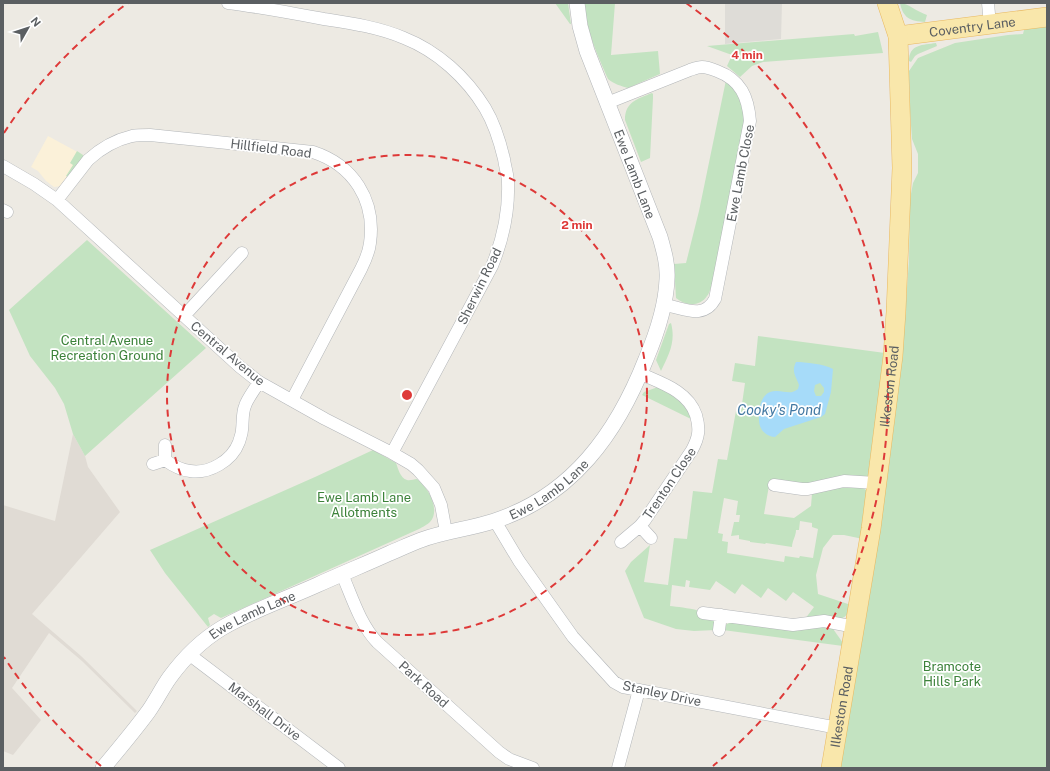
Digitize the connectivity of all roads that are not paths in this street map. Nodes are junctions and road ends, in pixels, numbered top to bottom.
1 (228, 3) edge
2 (577, 3) edge
3 (887, 3) edge
4 (988, 3) edge
5 (1047, 17) edge
6 (990, 24) junction
7 (898, 36) junction
8 (607, 103) junction
9 (4, 168) edge
10 (57, 200) junction
11 (242, 253) dead end
12 (664, 305) junction
13 (184, 316) junction
14 (641, 374) junction
15 (259, 382) junction
16 (292, 400) junction
17 (165, 445) dead end
18 (392, 453) junction
19 (165, 460) junction
20 (153, 464) dead end
21 (876, 484) junction
22 (774, 485) dead end
23 (495, 521) junction
24 (640, 526) junction
25 (446, 532) junction
26 (651, 538) dead end
27 (621, 542) dead end
28 (342, 574) junction
29 (703, 613) dead end
30 (721, 616) junction
31 (855, 627) junction
32 (719, 630) dead end
33 (190, 655) junction
34 (639, 690) junction
35 (838, 728) junction
36 (103, 768) edge
37 (340, 768) edge
38 (533, 768) edge
39 (618, 768) edge
40 (831, 768) edge

1 - 18 street, Sherwin Road
2 - 8 street, Ewe Lamb Lane
3 - 7 main road, Ilkeston Road
4 - 6 street
5 - 6 main road, Coventry Lane
6 - 7 main road, Coventry Lane
7 - 21 main road, Ilkeston Road
8 - 12 street, Ewe Lamb Lane
8 - 12 street, Ewe Lamb Close
9 - 10 street, Central Avenue
10 - 13 street, Central Avenue
10 - 16 street, Hillfield Road
11 - 13 street
12 - 14 street, Ewe Lamb Lane
13 - 15 street, Central Avenue
14 - 23 street, Ewe Lamb Lane
14 - 24 street, Trenton Close
15 - 16 street, Central Avenue
15 - 19 street
16 - 18 street, Central Avenue
17 - 19 street
18 - 25 street, Central Avenue
19 - 20 street
21 - 22 street
21 - 31 main road, Ilkeston Road
23 - 25 street, Ewe Lamb Lane
23 - 34 street, Stanley Drive
24 - 26 street, Trenton Close
24 - 27 street, Trenton Close
25 - 28 street, Ewe Lamb Lane
28 - 33 street, Ewe Lamb Lane
28 - 38 street, Park Road
29 - 30 street
30 - 31 street
30 - 32 street
31 - 35 main road, Ilkeston Road
33 - 36 street, Ewe Lamb Lane
33 - 37 street, Marshall Drive
34 - 35 street, Stanley Drive
34 - 39 street
35 - 40 main road, Ilkeston Road

